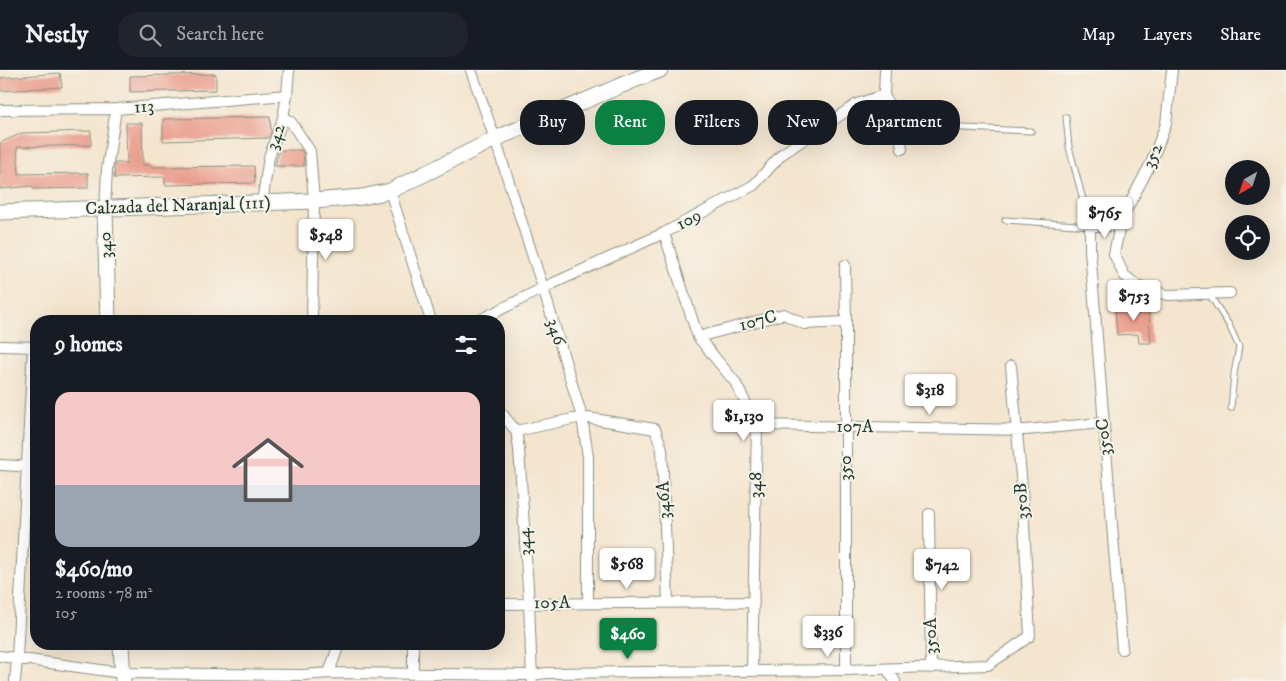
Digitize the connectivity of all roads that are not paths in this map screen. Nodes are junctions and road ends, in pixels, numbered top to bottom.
1 (288, 70) edge
2 (470, 70) edge
3 (660, 70) edge
4 (885, 70) edge
5 (1172, 70) edge
6 (287, 95) junction
7 (884, 95) junction
8 (886, 100) edge
9 (116, 109) junction
10 (0, 110) edge
11 (1066, 117) dead end
12 (283, 118) junction
13 (960, 128) edge
14 (1031, 131) dead end
15 (495, 139) junction
16 (902, 145) edge
17 (902, 149) dead end
18 (390, 191) junction
19 (314, 201) junction
20 (262, 203) junction
21 (105, 209) junction
22 (0, 212) edge
23 (1005, 220) dead end
24 (1090, 226) junction
25 (1120, 226) junction
26 (664, 233) junction
27 (845, 266) dead end
28 (543, 288) junction
29 (1230, 293) dead end
30 (1209, 294) junction
31 (108, 315) edge
32 (312, 315) edge
33 (429, 315) edge
34 (490, 315) edge
35 (846, 322) junction
36 (698, 337) junction
37 (0, 346) edge
38 (30, 347) edge
39 (1011, 366) dead end
40 (1231, 408) dead end
41 (505, 417) edge
42 (582, 418) junction
43 (1103, 424) junction
44 (757, 426) junction
45 (846, 427) junction
46 (1016, 430) junction
47 (516, 431) junction
48 (0, 465) edge
49 (30, 467) edge
50 (30, 481) edge
51 (929, 514) dead end
52 (588, 602) junction
53 (668, 602) junction
54 (754, 602) junction
55 (505, 604) edge
56 (529, 604) junction
57 (1122, 649) dead end
58 (121, 650) edge
59 (336, 650) edge
60 (413, 650) edge
61 (0, 656) edge
62 (17, 659) junction
63 (931, 668) junction
64 (887, 669) junction
65 (846, 670) junction
66 (752, 671) junction
67 (329, 673) junction
68 (413, 673) junction
69 (726, 676) edge
70 (123, 677) edge
71 (430, 677) edge
72 (303, 678) edge
73 (532, 678) edge
74 (15, 681) edge
75 (895, 681) edge

1 - 6 street, 342
2 - 15 street, 346
3 - 15 main road, Calzada del Naranjal (111)
4 - 7 street
5 - 25 street, 352
6 - 9 street, 113
6 - 12 street, 342
7 - 8 street
7 - 26 street, 109
9 - 10 street, 113
9 - 21 street, 340
11 - 24 lane
12 - 19 street
12 - 20 street, 342
13 - 14 lane
15 - 18 main road, Calzada del Naranjal (111)
15 - 28 street, 346
16 - 17 street
18 - 19 main road, Calzada del Naranjal (111)
18 - 33 street
19 - 20 main road, Calzada del Naranjal (111)
19 - 32 street
20 - 21 main road, Calzada del Naranjal (111)
21 - 22 main road, Calzada del Naranjal (111)
21 - 31 main road, 340
23 - 24 lane
24 - 25 street
24 - 43 street, 350C
25 - 30 street, 352
26 - 28 street, 109
26 - 36 street, 348
27 - 35 street, 350
28 - 34 street, 109
28 - 42 street, 346
29 - 30 street
30 - 40 lane
35 - 36 street, 107C
35 - 45 street, 350
36 - 44 street, 348
37 - 38 street
39 - 46 street, 350B
41 - 47 street
42 - 47 street
42 - 52 street, 346
42 - 53 street, 346A
43 - 46 street, 107A
43 - 57 street, 350C
44 - 45 street, 107A
44 - 54 street, 348
45 - 46 street, 107A
45 - 65 street, 350
46 - 63 street, 350B
47 - 56 street, 344
48 - 49 street
50 - 62 street
51 - 63 street, 350A
52 - 53 street, 105A
52 - 56 street, 105A
53 - 54 street, 105A
54 - 66 street, 348
55 - 56 street, 105A
56 - 73 street, 344
58 - 70 main road
59 - 67 street
60 - 68 street
61 - 62 street
62 - 70 street
62 - 74 street
63 - 64 street
64 - 65 street
64 - 75 street
65 - 66 street
66 - 69 street
67 - 68 street
67 - 72 street
68 - 71 street
69 - 73 street
70 - 72 street
71 - 73 street

